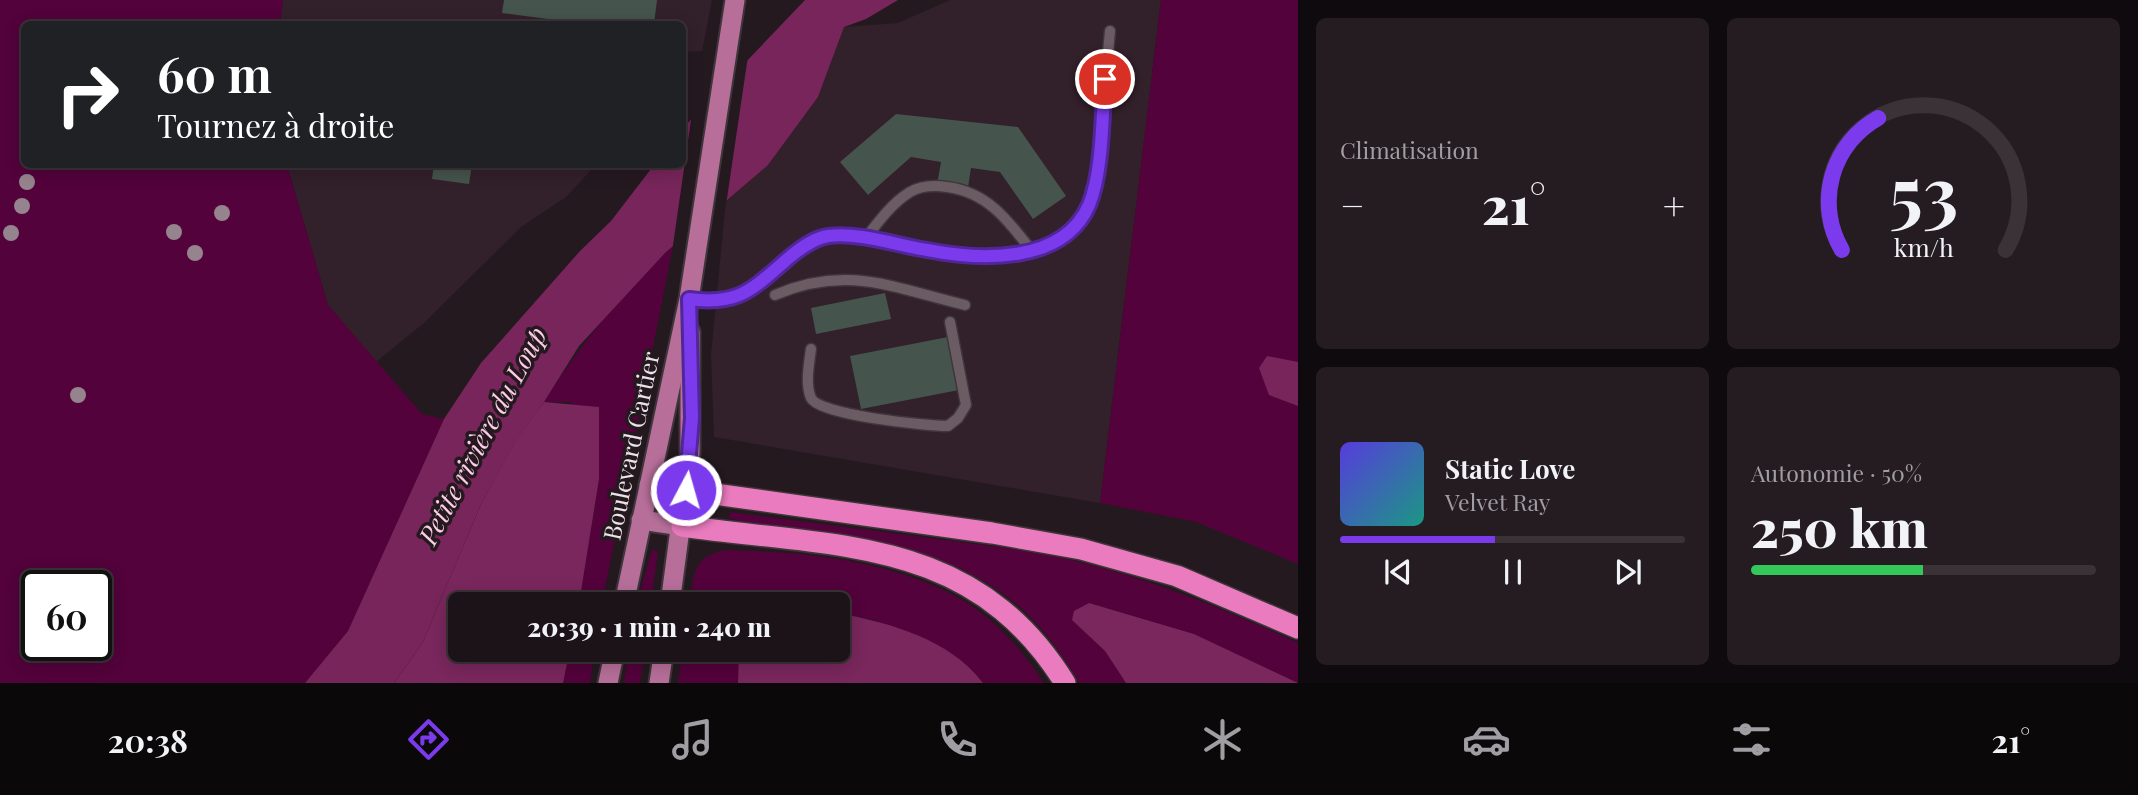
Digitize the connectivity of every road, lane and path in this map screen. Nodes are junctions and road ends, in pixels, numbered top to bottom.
1 (735, 0) edge
2 (1110, 31) dead end
3 (865, 239) junction
4 (1031, 250) junction
5 (775, 295) dead end
6 (689, 299) junction
7 (965, 305) dead end
8 (950, 322) dead end
9 (811, 349) dead end
10 (649, 485) junction
11 (686, 490) junction
12 (642, 520) junction
13 (682, 526) junction
14 (627, 592) edge
15 (672, 592) edge
16 (1298, 628) edge
17 (612, 662) edge
18 (662, 662) edge
19 (608, 683) edge
20 (659, 683) edge
21 (1065, 683) edge

1 - 6 main road, Boulevard Cartier
2 - 4 lane
3 - 4 lane
3 - 4 lane
3 - 6 lane
5 - 7 lane
6 - 10 main road, Boulevard Cartier
6 - 11 main road, Boulevard Cartier
8 - 9 lane
10 - 11 main road
10 - 12 main road, Boulevard Cartier
11 - 13 main road, Boulevard Cartier
11 - 16 highway
12 - 13 main road
12 - 14 main road, Boulevard Cartier
13 - 15 main road, Boulevard Cartier
13 - 21 highway
17 - 19 main road
18 - 20 main road

